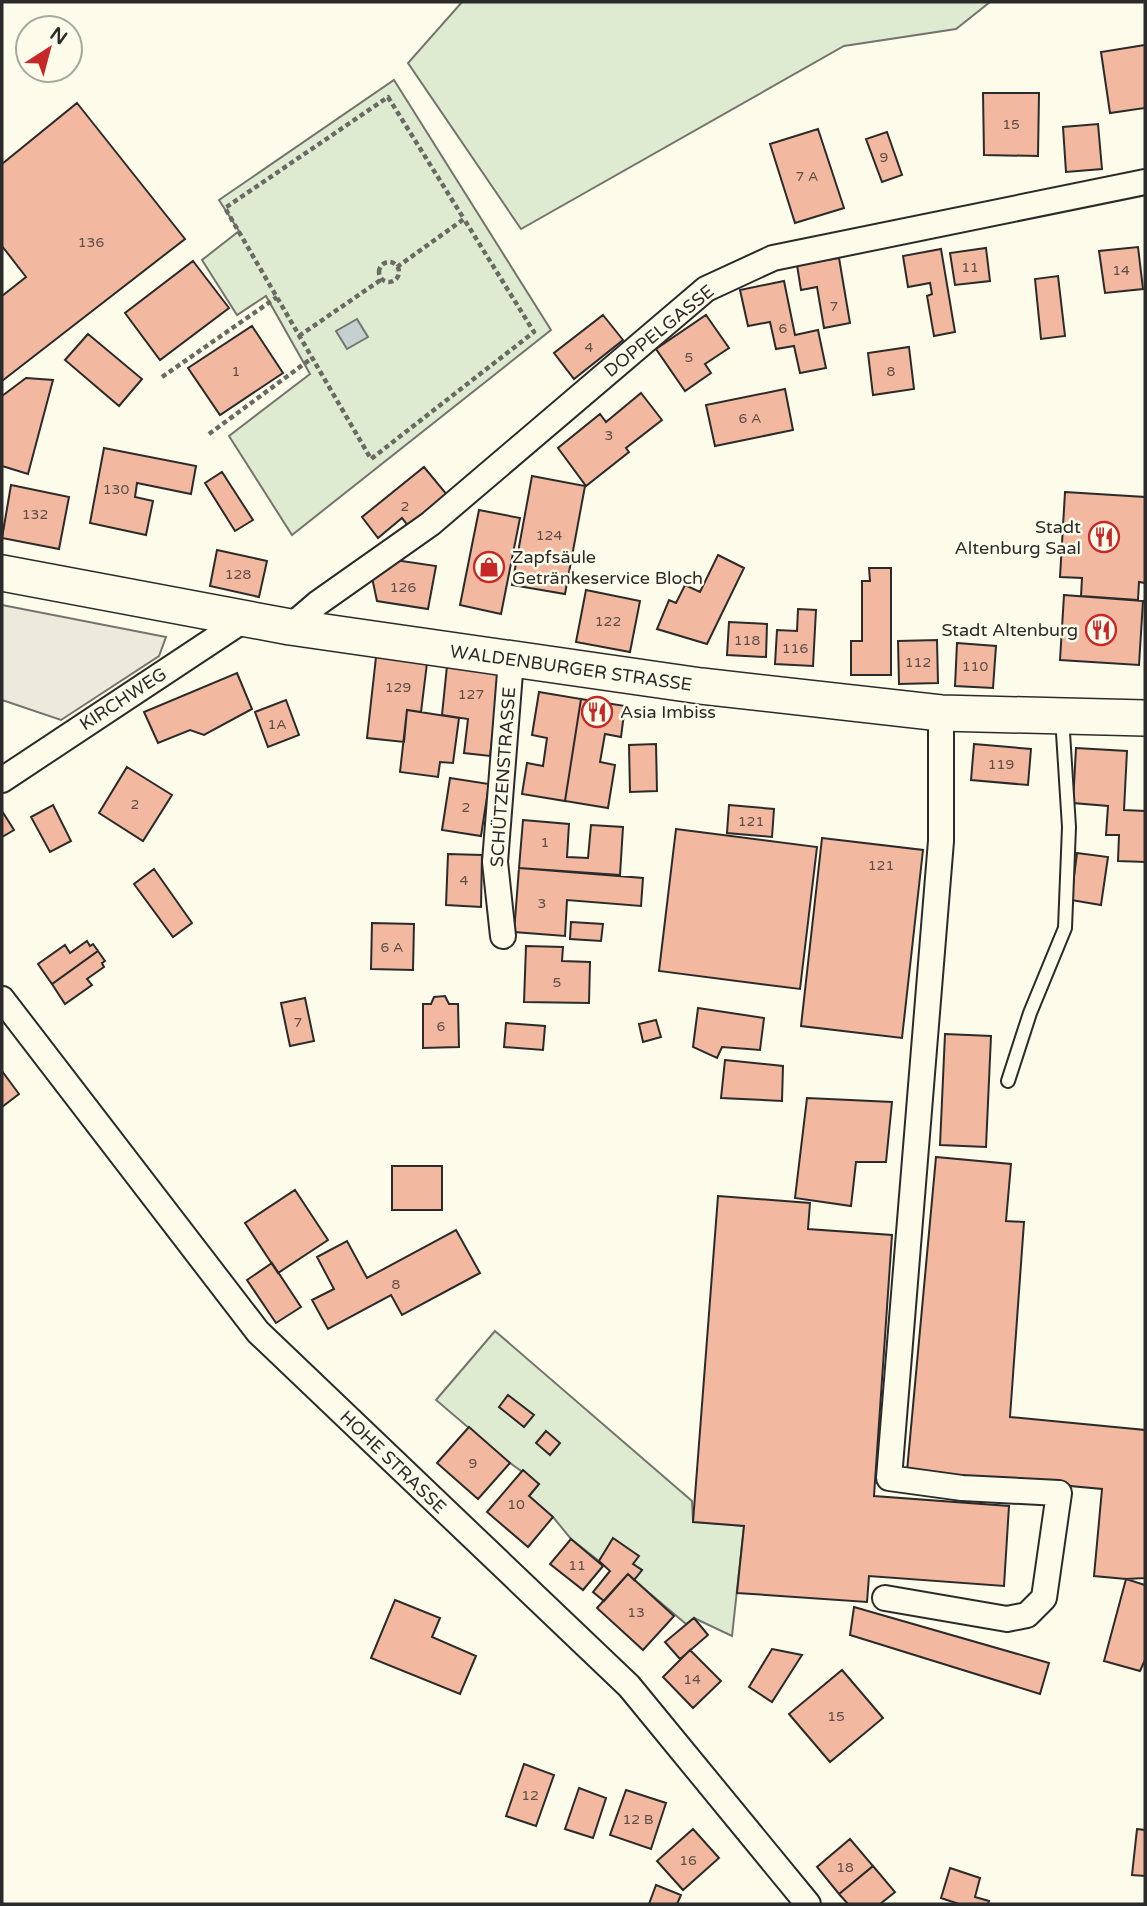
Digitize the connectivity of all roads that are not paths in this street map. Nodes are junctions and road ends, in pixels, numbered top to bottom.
1 (1145, 182) edge
2 (2, 573) edge
3 (245, 619) junction
4 (290, 627) junction
5 (511, 660) junction
6 (941, 713) junction
7 (1062, 717) junction
8 (1145, 718) edge
9 (2, 780) edge
10 (503, 936) dead end
11 (2, 999) edge
12 (1008, 1081) dead end
13 (886, 1598) dead end
14 (808, 1904) edge

1 - 4 street, DOPPELGASSE
2 - 3 main road, WALDENBURGER STRASSE
3 - 4 main road, WALDENBURGER STRASSE
3 - 9 street, KIRCHWEG
4 - 5 main road, WALDENBURGER STRASSE
5 - 6 main road, WALDENBURGER STRASSE
5 - 10 street, SCHÜTZENSTRASSE
6 - 7 main road, WALDENBURGER STRASSE
6 - 13 street
7 - 8 main road, WALDENBURGER STRASSE
7 - 12 lane
11 - 14 street, HOHE STRASSE

